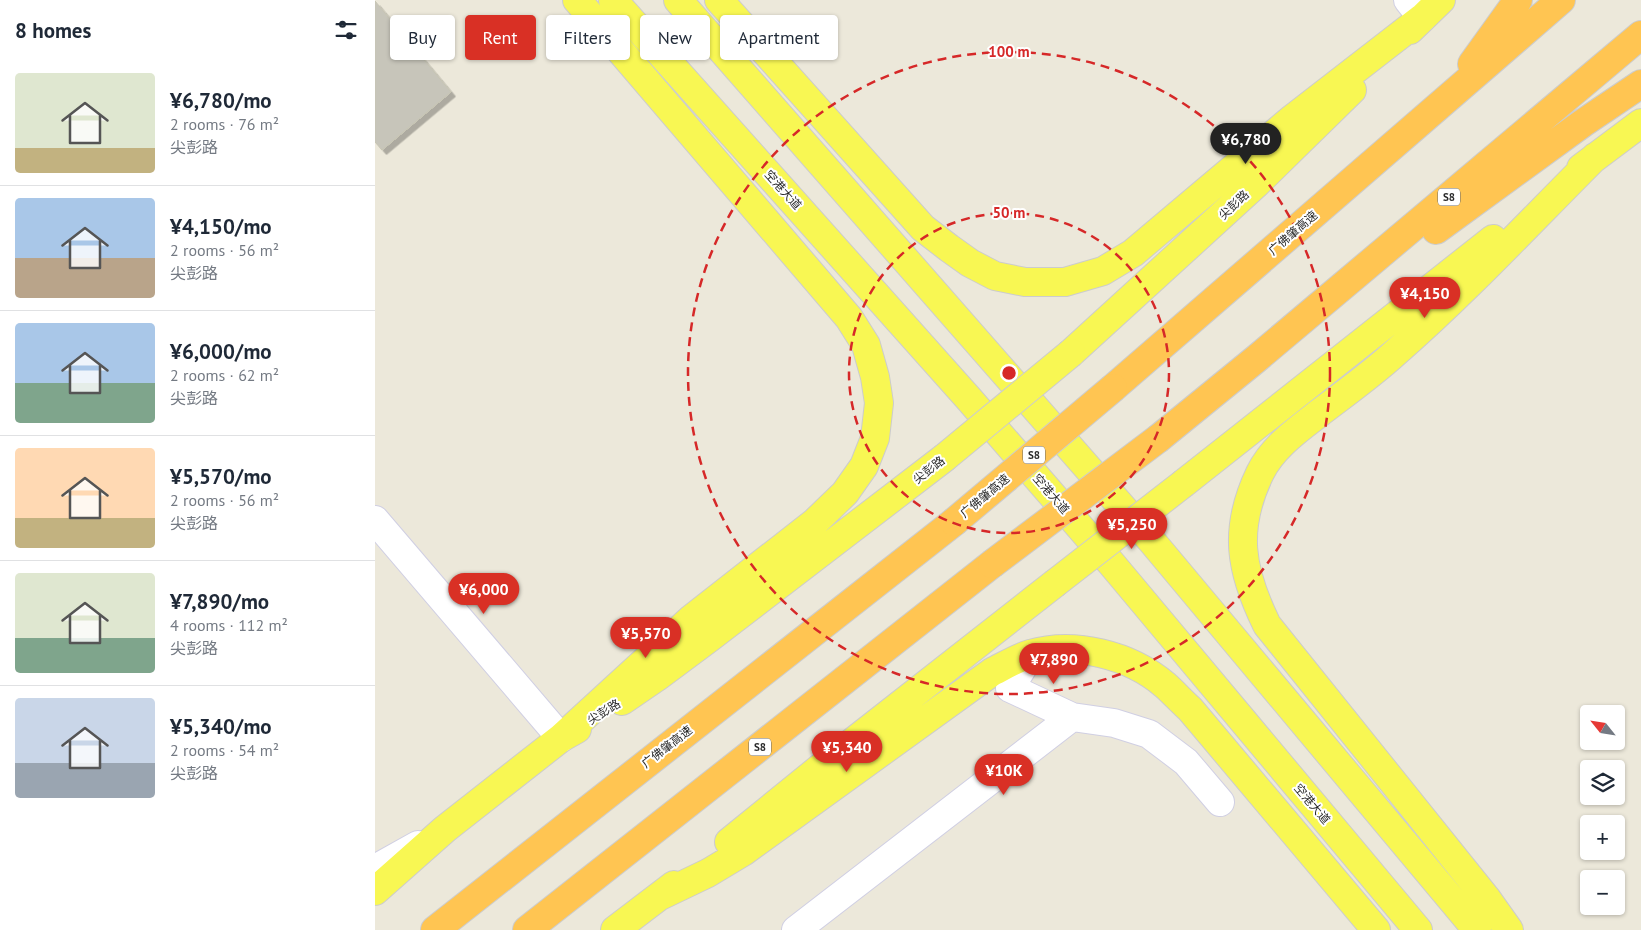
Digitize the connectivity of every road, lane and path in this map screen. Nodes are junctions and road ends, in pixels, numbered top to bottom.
1 (577, 0) edge
2 (613, 0) edge
3 (678, 0) edge
4 (719, 0) edge
5 (1441, 0) edge
6 (1518, 0) edge
7 (1561, 0) edge
8 (1415, 9) edge
9 (1641, 35) edge
10 (1641, 84) edge
11 (1443, 103) junction
12 (1641, 123) edge
13 (1595, 157) junction
14 (1256, 359) junction
15 (375, 520) edge
16 (1031, 654) junction
17 (1073, 717) junction
18 (561, 738) junction
19 (1220, 802) dead end
20 (445, 829) junction
21 (375, 869) edge
22 (375, 891) edge
23 (660, 896) junction
24 (435, 930) edge
25 (527, 930) edge
26 (615, 930) edge
27 (796, 930) edge
28 (1376, 930) edge
29 (1418, 930) edge
30 (1477, 930) edge
31 (1509, 930) edge

1 - 18 main road
2 - 29 main road, 空港大道
3 - 30 main road
4 - 8 main road
5 - 8 main road, 尖彭路
6 - 11 highway
7 - 11 highway, 广佛肇高速 / S8
8 - 18 main road, 尖彭路, bridge
9 - 14 highway, S8
10 - 14 highway
11 - 24 highway, 广佛肇高速 / S8, bridge
12 - 13 main road
13 - 23 main road, bridge
13 - 31 main road
14 - 25 highway, S8, bridge
15 - 18 street
16 - 17 street
16 - 23 main road
16 - 28 main road
17 - 19 street
17 - 27 street
18 - 20 main road, 尖彭路
20 - 21 street
20 - 22 main road, 尖彭路
23 - 26 main road

